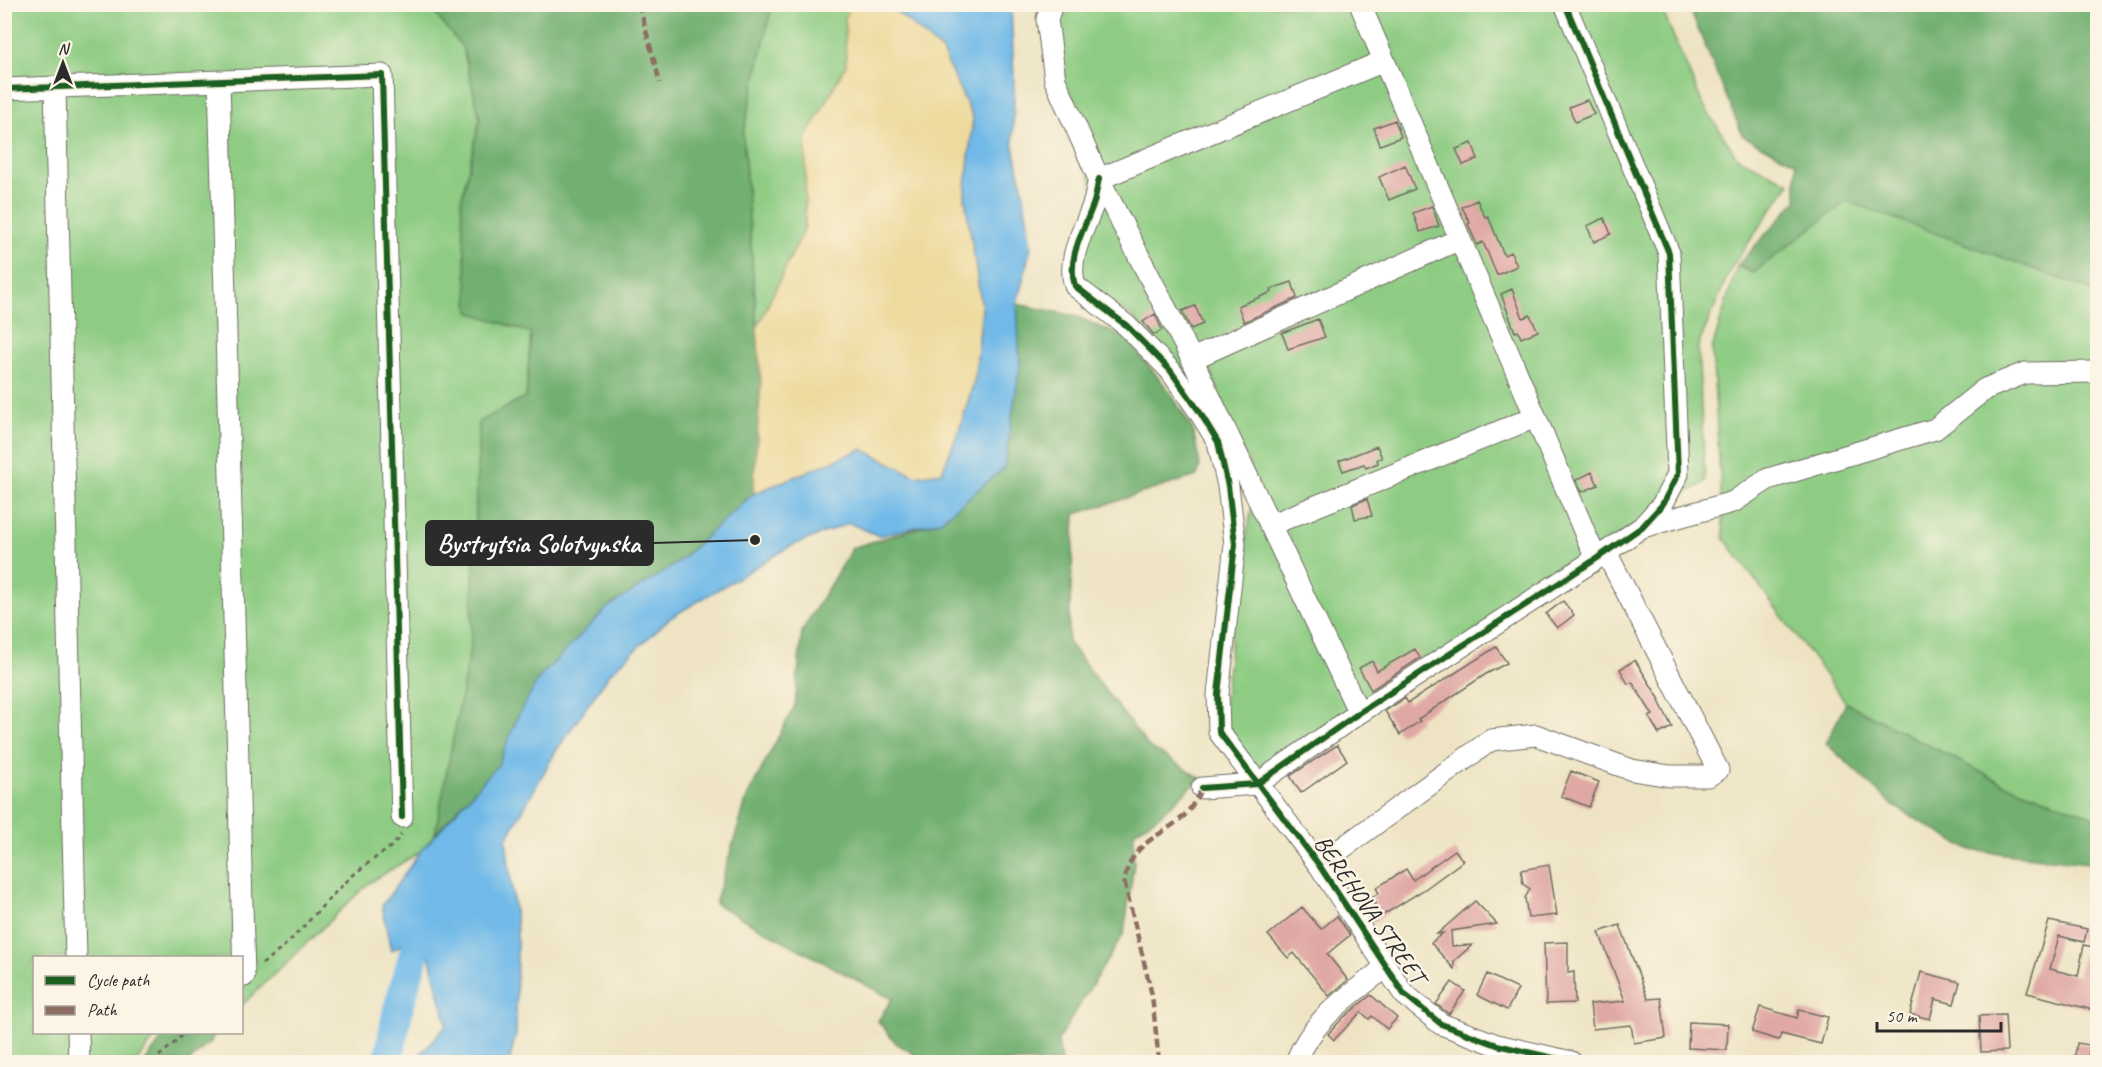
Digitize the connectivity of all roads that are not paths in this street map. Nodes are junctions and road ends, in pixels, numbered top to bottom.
1 (1052, 4) edge
2 (1360, 4) edge
3 (1565, 4) edge
4 (1384, 61) junction
5 (219, 81) junction
6 (56, 87) junction
7 (4, 89) edge
8 (1099, 179) junction
9 (1460, 239) junction
10 (1192, 359) junction
11 (2097, 372) edge
12 (1535, 417) junction
13 (1270, 525) junction
14 (1642, 527) junction
15 (1601, 556) junction
16 (1359, 713) junction
17 (1257, 784) junction
18 (1202, 788) dead end
19 (402, 817) road end
20 (1319, 865) junction
21 (76, 956) edge
22 (1386, 967) junction
23 (244, 976) road end
24 (78, 1034) edge
25 (79, 1062) edge
26 (1296, 1062) edge
27 (1571, 1062) edge

1 - 8 street
2 - 4 street
3 - 14 street
4 - 8 street
4 - 9 street
5 - 6 street
5 - 19 street
5 - 23 street
6 - 7 street
6 - 21 street
8 - 10 street
8 - 17 street, BEREHOVA STREET
9 - 10 street
9 - 12 street
10 - 13 street
11 - 14 street
12 - 13 street
12 - 15 street
13 - 16 street
14 - 15 street
15 - 16 street
15 - 20 street
16 - 17 street
17 - 18 street
17 - 20 street, BEREHOVA STREET
20 - 22 street, BEREHOVA STREET
22 - 26 street
22 - 27 street, BEREHOVA STREET
24 - 25 street

